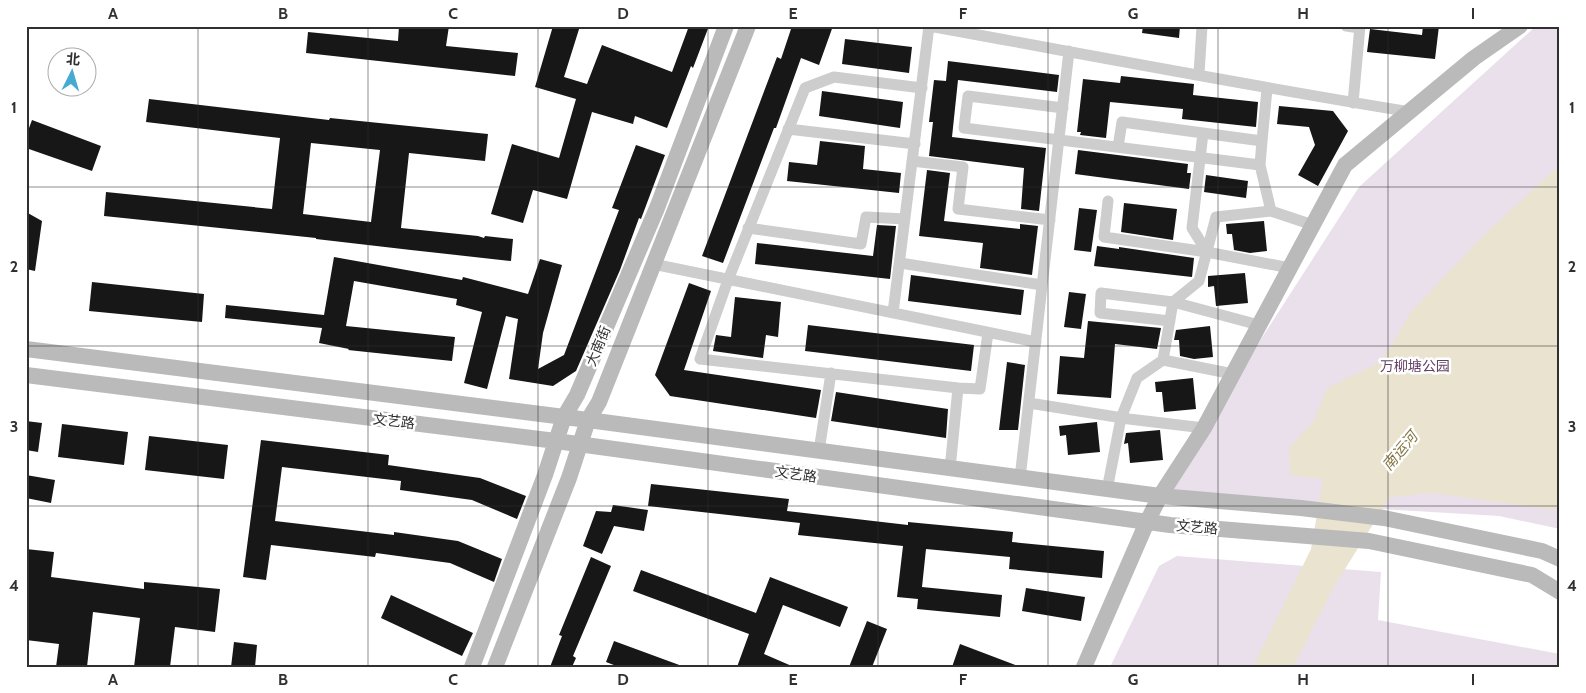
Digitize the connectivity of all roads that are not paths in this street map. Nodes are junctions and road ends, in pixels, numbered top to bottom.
1 (726, 26) edge
2 (748, 26) edge
3 (929, 26) edge
4 (1202, 26) edge
5 (1346, 26) edge
6 (1360, 27) edge
7 (1515, 27) edge
8 (994, 32) edge
9 (1069, 51) junction
10 (1199, 74) junction
11 (922, 88) junction
12 (1267, 89) junction
13 (1353, 103) junction
14 (1062, 108) junction
15 (1411, 112) junction
16 (788, 129) junction
17 (1203, 133) junction
18 (1059, 140) junction
19 (1262, 141) junction
20 (915, 144) junction
21 (1118, 147) junction
22 (1199, 157) junction
23 (912, 161) junction
24 (1260, 165) junction
25 (1108, 201) dead end
26 (1271, 212) junction
27 (905, 219) junction
28 (1050, 220) junction
29 (1313, 225) junction
30 (748, 228) junction
31 (1207, 252) junction
32 (900, 263) junction
33 (653, 264) junction
34 (1290, 268) junction
35 (728, 280) junction
36 (1042, 285) junction
37 (1173, 302) junction
38 (893, 313) junction
39 (1170, 321) junction
40 (1259, 325) junction
41 (988, 333) junction
42 (1036, 342) junction
43 (26, 349) edge
44 (1163, 360) junction
45 (830, 373) junction
46 (1233, 374) junction
47 (26, 375) edge
48 (958, 388) junction
49 (1029, 403) junction
50 (564, 417) junction
51 (1121, 418) junction
52 (588, 420) junction
53 (1204, 428) junction
54 (556, 441) junction
55 (580, 444) junction
56 (819, 451) junction
57 (950, 469) junction
58 (1020, 478) junction
59 (1107, 490) junction
60 (1160, 496) junction
61 (1147, 522) junction
62 (1560, 559) edge
63 (1560, 592) edge
64 (472, 667) edge
65 (495, 667) edge
66 (1084, 667) edge

1 - 50 main road, 大南街
2 - 33 main road, 大南街
3 - 8 street
3 - 11 street
4 - 10 street
5 - 6 street
6 - 13 street
7 - 15 main road
8 - 9 street
9 - 10 street
9 - 14 street
10 - 12 street
11 - 16 street
11 - 20 street
12 - 13 street
12 - 19 street
13 - 15 street
14 - 18 street
14 - 18 street
15 - 29 main road
16 - 20 street
16 - 30 street
17 - 19 street
17 - 21 street
17 - 22 street
18 - 21 street
18 - 28 street
19 - 24 street
20 - 23 street
21 - 22 street
22 - 24 street
22 - 31 street
23 - 27 street
23 - 28 street
24 - 26 street
25 - 31 street
26 - 29 street
26 - 31 street
27 - 30 street
27 - 32 street
28 - 36 street
29 - 34 main road
30 - 35 street
31 - 34 street
31 - 37 street
32 - 36 street
32 - 38 street
33 - 35 street
33 - 52 main road, 大南街
34 - 40 main road
35 - 38 street
35 - 45 street
36 - 42 street
37 - 39 street
37 - 39 street
37 - 40 street
38 - 41 street
39 - 44 street
40 - 46 main road
41 - 42 street
41 - 48 street
42 - 49 street
43 - 50 main road, 文艺路
44 - 46 street
44 - 51 street
45 - 48 street
45 - 56 street
46 - 53 main road
47 - 54 main road, 文艺路
48 - 57 street
49 - 51 street
49 - 58 street
50 - 52 main road, 文艺路
50 - 54 main road, 大南街
51 - 53 street
51 - 59 street
52 - 55 main road, 大南街
52 - 56 main road, 文艺路
53 - 60 main road
54 - 55 main road, 文艺路
54 - 64 main road, 大南街
55 - 61 main road, 文艺路
55 - 65 main road, 大南街
56 - 57 main road, 文艺路
57 - 58 main road, 文艺路
58 - 59 main road, 文艺路
59 - 60 main road, 文艺路
60 - 61 main road
60 - 62 main road, 文艺路
61 - 63 main road, 文艺路
61 - 66 main road

